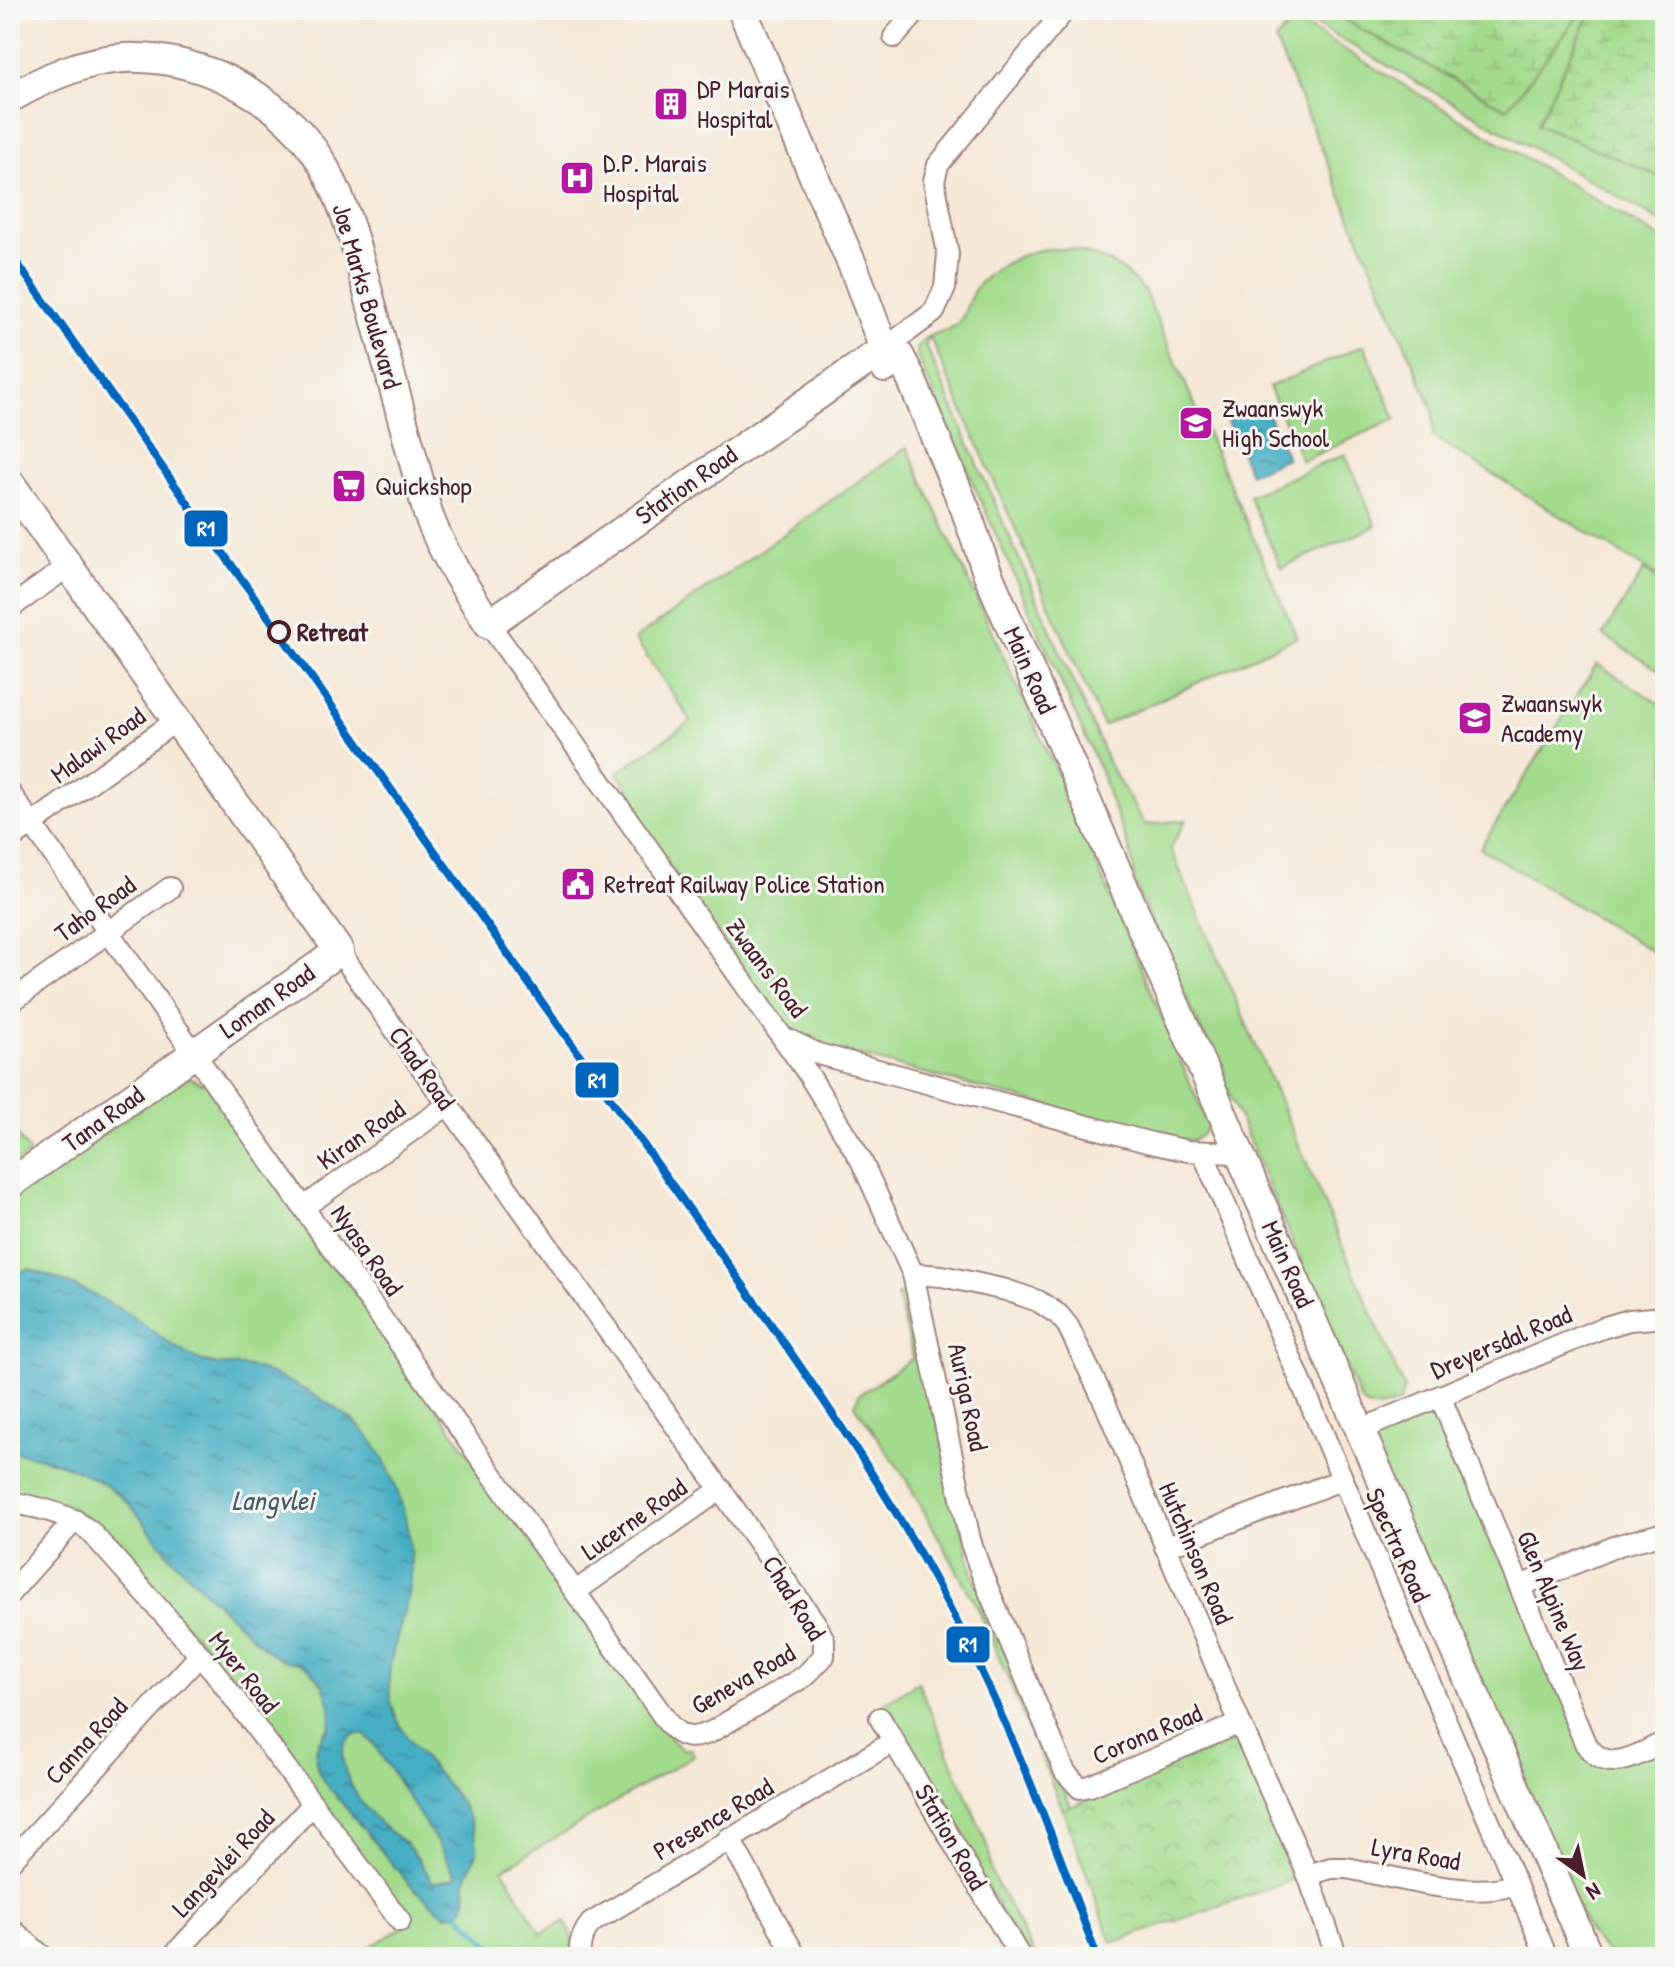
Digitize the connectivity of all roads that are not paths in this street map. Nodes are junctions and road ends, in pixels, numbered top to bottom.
1 (742, 10) edge
2 (918, 10) edge
3 (1065, 10) edge
4 (894, 37) dead end
5 (10, 98) edge
6 (884, 349) junction
7 (10, 483) edge
8 (69, 566) junction
9 (10, 608) edge
10 (489, 624) junction
11 (177, 720) junction
12 (10, 793) edge
13 (32, 824) junction
14 (10, 840) edge
15 (170, 888) dead end
16 (109, 932) junction
17 (339, 951) junction
18 (11, 1000) edge
19 (781, 1035) junction
20 (195, 1052) junction
21 (448, 1105) junction
22 (1203, 1153) junction
23 (1238, 1153) junction
24 (10, 1184) edge
25 (304, 1207) junction
26 (913, 1274) junction
27 (1665, 1317) edge
28 (1440, 1396) junction
29 (1360, 1430) junction
30 (1341, 1480) junction
31 (721, 1489) junction
32 (10, 1502) edge
33 (75, 1520) junction
34 (1665, 1533) edge
35 (1165, 1547) junction
36 (1520, 1586) junction
37 (576, 1591) junction
38 (10, 1593) edge
39 (200, 1655) junction
40 (824, 1656) joint
41 (1472, 1690) junction
42 (1439, 1704) junction
43 (880, 1718) dead end
44 (1240, 1723) junction
45 (682, 1737) joint
46 (894, 1741) junction
47 (1665, 1742) edge
48 (1074, 1784) joint
49 (312, 1805) junction
50 (729, 1838) junction
51 (10, 1862) edge
52 (1308, 1875) junction
53 (1553, 1877) junction
54 (1515, 1884) junction
55 (400, 1921) dead end
56 (10, 1933) edge
57 (37, 1957) edge
58 (172, 1957) edge
59 (581, 1957) edge
60 (796, 1957) edge
61 (1020, 1957) edge
62 (1337, 1957) edge
63 (1547, 1957) edge
64 (1589, 1957) edge
65 (1611, 1957) edge

1 - 6 main road, Main Road
2 - 4 street
3 - 6 street
5 - 10 main road, Joe Marks Boulevard
6 - 10 main road, Station Road
6 - 23 main road, Main Road
7 - 8 main road, Chad Road
8 - 9 street
8 - 11 main road, Chad Road
10 - 19 street, Zwaans Road
11 - 13 street, Malawi Road
11 - 17 main road, Chad Road
12 - 13 street, Nyasa Road
13 - 14 street, Malawi Road
13 - 16 street, Nyasa Road
15 - 16 street, Taho Road
16 - 18 street, Taho Road
16 - 20 street, Nyasa Road
17 - 20 main road, Loman Road
17 - 21 street, Chad Road
19 - 22 street, Zwaans Road
19 - 26 street, Auriga Road
20 - 24 main road, Tana Road
20 - 25 street, Nyasa Road
21 - 25 street, Kiran Road
21 - 31 street, Chad Road
22 - 23 street, Zwaans Road
22 - 30 street, Spectra Road
23 - 29 main road, Main Road
25 - 37 street, Nyasa Road
26 - 35 street, Hutchinson Road
26 - 48 street, Auriga Road
27 - 28 street, Dreyersdal Road
28 - 29 street, Dreyersdal Road
28 - 36 street, Glen Alpine Way
29 - 41 main road, Main Road
30 - 35 street
30 - 42 street, Spectra Road
31 - 37 street, Lucerne Road
31 - 40 street, Chad Road
32 - 33 street, Myer Road
33 - 38 street
33 - 39 street, Myer Road
34 - 36 street
35 - 44 street, Hutchinson Road
36 - 47 street, Glen Alpine Way
37 - 45 street, Nyasa Road
39 - 49 street, Myer Road
39 - 51 street, Canna Road
40 - 45 street, Geneva Road
41 - 42 street
41 - 53 main road, Main Road
42 - 54 street, Spectra Road
43 - 46 street, Station Road
44 - 48 street, Corona Road
44 - 52 street, Hutchinson Road
46 - 50 street, Presence Road
46 - 61 street, Station Road
49 - 55 street, Myer Road
49 - 58 street, Langevlei Road
50 - 59 street, Presence Road
50 - 60 street
52 - 54 street, Lyra Road
52 - 62 street, Hutchinson Road
53 - 64 main road, Main Road
53 - 65 main road
54 - 63 street, Spectra Road
56 - 57 main road

